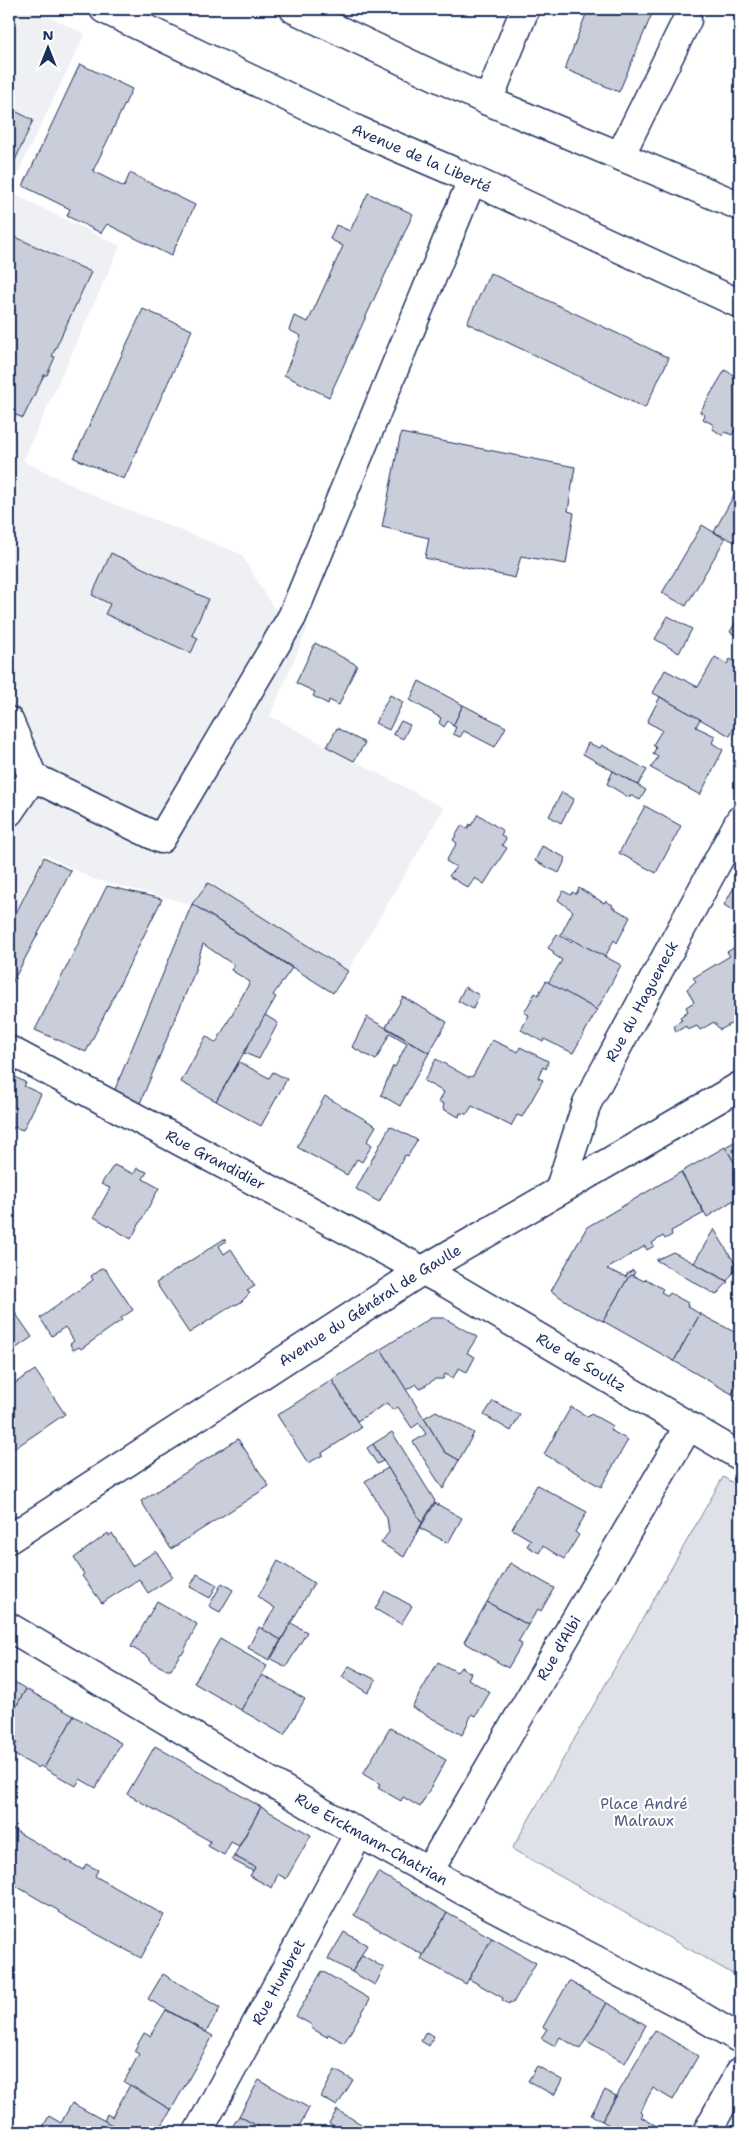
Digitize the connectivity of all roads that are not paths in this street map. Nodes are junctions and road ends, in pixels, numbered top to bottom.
1 (104, 9) edge
2 (294, 9) edge
3 (525, 9) edge
4 (687, 20) dead end
5 (488, 101) junction
6 (620, 156) junction
7 (472, 180) junction
8 (740, 206) edge
9 (740, 304) edge
10 (9, 721) edge
11 (34, 777) junction
12 (9, 812) edge
13 (740, 820) edge
14 (9, 1050) edge
15 (740, 1086) edge
16 (559, 1191) junction
17 (423, 1270) junction
18 (688, 1427) junction
19 (740, 1456) edge
20 (9, 1539) edge
21 (9, 1627) edge
22 (359, 1833) junction
23 (429, 1871) junction
24 (740, 2039) edge
25 (740, 2072) edge
26 (198, 2132) edge
27 (706, 2132) edge

1 - 7 street, Avenue de la Liberté
2 - 5 street
3 - 5 street
4 - 6 street
5 - 6 street
6 - 8 street
7 - 9 street, Avenue de la Liberté
7 - 11 street
10 - 11 street
11 - 12 street
13 - 16 street, Rue du Hagueneck
14 - 17 street, Rue Grandidier
15 - 16 street, Avenue du Général de Gaulle
16 - 17 street, Avenue du Général de Gaulle
17 - 18 street, Rue de Soultz
17 - 20 street, Avenue du Général de Gaulle
18 - 19 street, Rue de Soultz
18 - 23 street, Rue d'Albi
21 - 22 street, Rue Erckmann-Chatrian
22 - 23 street, Rue Erckmann-Chatrian
22 - 26 street, Rue Humbret
23 - 24 street, Rue Erckmann-Chatrian
25 - 27 street

